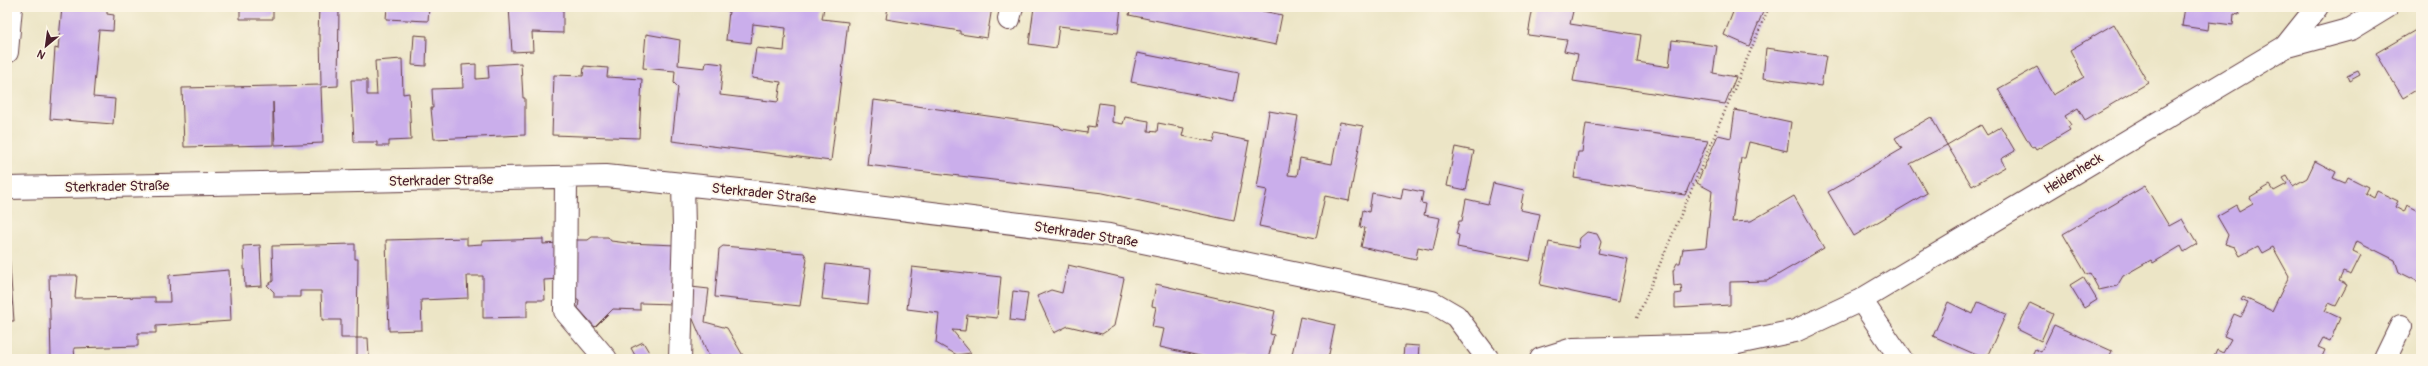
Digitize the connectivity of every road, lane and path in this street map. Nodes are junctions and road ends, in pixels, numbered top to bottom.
1 (11, 7) edge
2 (1769, 7) edge
3 (2317, 7) edge
4 (2387, 7) edge
5 (2285, 46) junction
6 (7, 52) edge
7 (566, 177) junction
8 (683, 184) junction
9 (7, 188) edge
10 (1861, 300) junction
11 (2401, 326) dead end
12 (1624, 348) junction
13 (606, 359) edge
14 (680, 359) edge
15 (1488, 359) edge
16 (1541, 359) edge
17 (1901, 359) edge
18 (2385, 359) edge

1 - 6 street
2 - 12 path
3 - 5 street, Heidenheck
4 - 5 street, Heidenheck
5 - 10 street, Heidenheck
7 - 8 street, Sterkrader Straße
7 - 9 street, Sterkrader Straße
7 - 13 street
8 - 14 street
8 - 15 street, Sterkrader Straße
10 - 12 street
10 - 17 street
11 - 18 street
12 - 16 street

